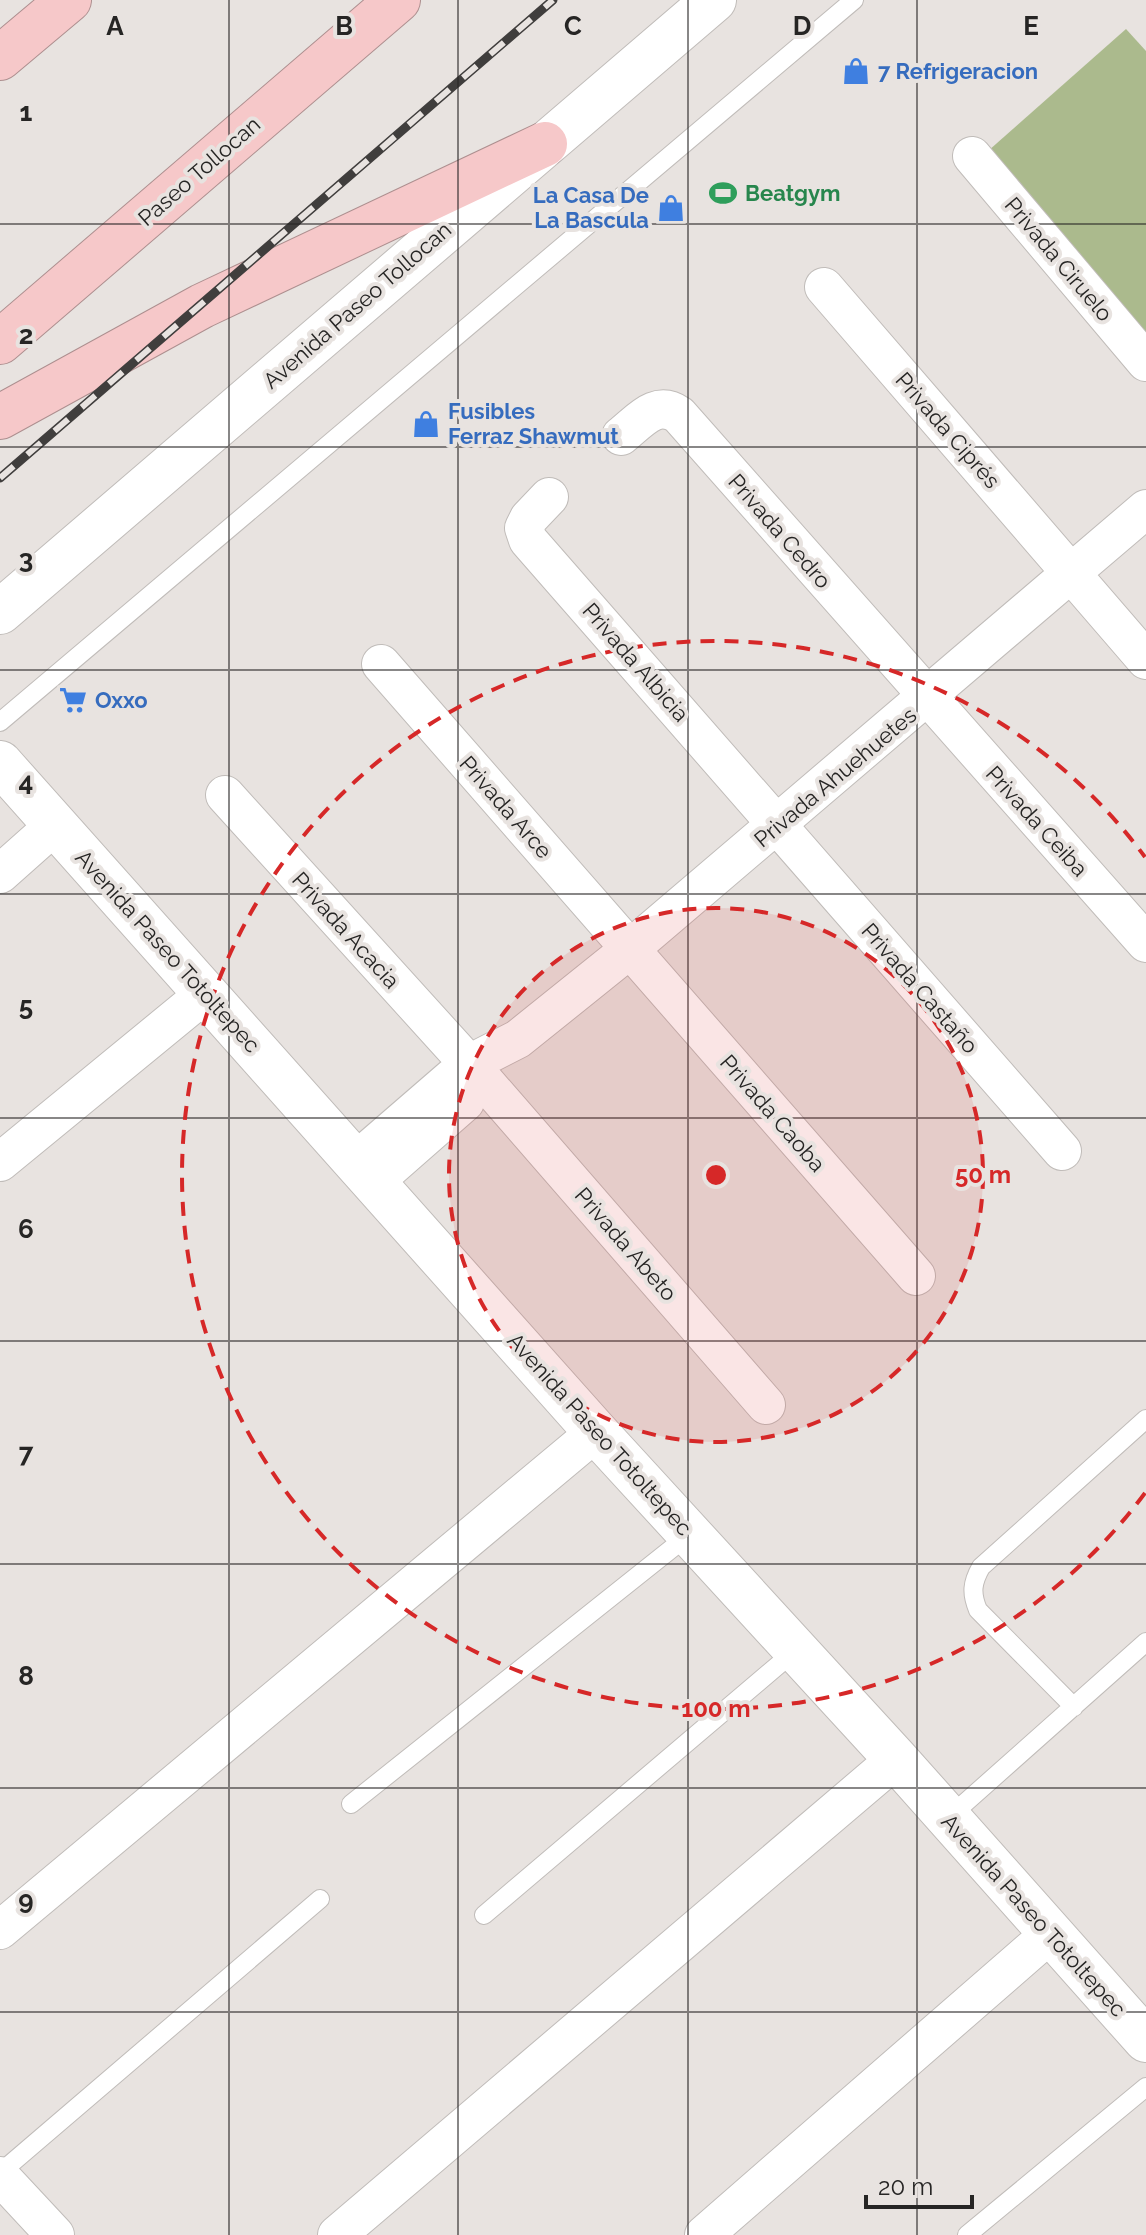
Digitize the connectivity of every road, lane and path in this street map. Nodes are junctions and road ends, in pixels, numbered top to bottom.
1 (69, 0) edge
2 (398, 0) edge
3 (714, 0) edge
4 (854, 0) edge
5 (0, 58) edge
6 (545, 144) junction
7 (972, 156) dead end
8 (824, 287) dead end
9 (0, 342) edge
10 (1146, 362) edge
11 (0, 417) edge
12 (621, 436) dead end
13 (549, 497) dead end
14 (1146, 509) edge
15 (1072, 572) junction
16 (0, 612) edge
17 (1146, 660) edge
18 (381, 664) dead end
19 (928, 698) junction
20 (0, 722) edge
21 (0, 763) edge
22 (225, 795) dead end
23 (779, 824) junction
24 (54, 826) junction
25 (0, 874) edge
26 (1146, 943) edge
27 (630, 949) junction
28 (206, 993) junction
29 (476, 1074) junction
30 (1062, 1151) dead end
31 (0, 1162) edge
32 (366, 1171) junction
33 (916, 1276) dead end
34 (766, 1405) dead end
35 (1146, 1419) edge
36 (596, 1432) junction
37 (690, 1534) junction
38 (1146, 1642) edge
39 (796, 1650) junction
40 (1074, 1707) junction
41 (896, 1759) junction
42 (351, 1804) dead end
43 (948, 1818) junction
44 (320, 1899) dead end
45 (484, 1915) dead end
46 (0, 1930) edge
47 (1051, 1933) junction
48 (1146, 2040) edge
49 (1146, 2087) edge
50 (0, 2174) edge
51 (55, 2235) edge
52 (337, 2235) edge
53 (704, 2235) edge
54 (967, 2235) edge

1 - 5 highway
2 - 9 highway, Paseo Tollocan
3 - 6 main road, Avenida Paseo Tollocan
4 - 20 lane
6 - 11 highway
6 - 16 main road, Avenida Paseo Tollocan
7 - 10 street, Privada Ciruelo
8 - 15 street, Privada Ciprés
12 - 19 street, Privada Cedro
13 - 23 street, Privada Albicia
14 - 15 street, Privada Ahuehuetes
15 - 17 street, Privada Ciprés
15 - 19 street, Privada Ahuehuetes
18 - 27 street, Privada Arce
19 - 23 street, Privada Ahuehuetes
19 - 26 street, Privada Ceiba
21 - 24 main road, Avenida Paseo Totoltepec
22 - 29 street, Privada Acacia
23 - 27 street, Privada Ahuehuetes
23 - 30 street, Privada Castaño
24 - 25 street
24 - 28 main road, Avenida Paseo Totoltepec
27 - 29 street, Privada Ahuehuetes
27 - 33 street, Privada Caoba
28 - 31 street
28 - 32 main road, Avenida Paseo Totoltepec
29 - 32 street, Privada Ahuehuetes
29 - 34 street, Privada Abeto
32 - 36 main road, Avenida Paseo Totoltepec
35 - 40 lane
36 - 37 main road, Avenida Paseo Totoltepec
36 - 46 street
37 - 39 main road, Avenida Paseo Totoltepec
37 - 42 lane
38 - 40 lane
39 - 41 main road, Avenida Paseo Totoltepec
39 - 45 lane
40 - 43 lane
41 - 43 main road, Avenida Paseo Totoltepec
41 - 52 street
43 - 47 main road, Avenida Paseo Totoltepec
44 - 50 lane
47 - 48 main road, Avenida Paseo Totoltepec
47 - 53 street
49 - 54 lane
50 - 51 street

